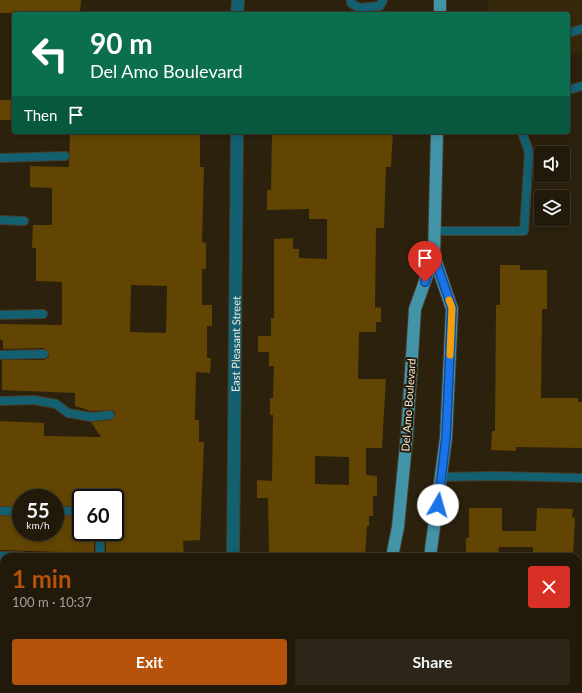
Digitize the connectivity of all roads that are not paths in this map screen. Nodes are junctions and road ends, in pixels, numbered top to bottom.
1 (238, 0) edge
2 (351, 0) edge
3 (383, 0) edge
4 (440, 0) edge
5 (237, 12) edge
6 (440, 12) edge
7 (582, 29) edge
8 (570, 32) edge
9 (582, 86) edge
10 (570, 89) edge
11 (236, 134) edge
12 (437, 134) edge
13 (523, 134) edge
14 (65, 156) dead end
15 (0, 158) edge
16 (0, 220) edge
17 (24, 221) dead end
18 (435, 231) junction
19 (434, 256) junction
20 (43, 314) dead end
21 (0, 315) edge
22 (44, 354) dead end
23 (0, 355) edge
24 (0, 401) edge
25 (110, 415) dead end
26 (441, 477) junction
27 (582, 478) edge
28 (0, 511) edge
29 (12, 511) edge
30 (100, 541) edge
31 (100, 553) edge
32 (233, 553) edge
33 (393, 553) edge
34 (431, 553) edge

1 - 5 street
2 - 3 lane
4 - 6 main road
7 - 8 lane
9 - 10 lane
11 - 32 street, East Pleasant Street
12 - 18 main road, Del Amo Boulevard
13 - 18 lane
14 - 15 lane
16 - 17 lane
18 - 19 main road, Del Amo Boulevard
19 - 26 main road, Del Amo Boulevard
19 - 33 main road, Del Amo Boulevard
20 - 21 lane
22 - 23 lane
24 - 25 lane
26 - 27 lane
26 - 34 main road, Del Amo Boulevard
28 - 29 lane
30 - 31 lane

